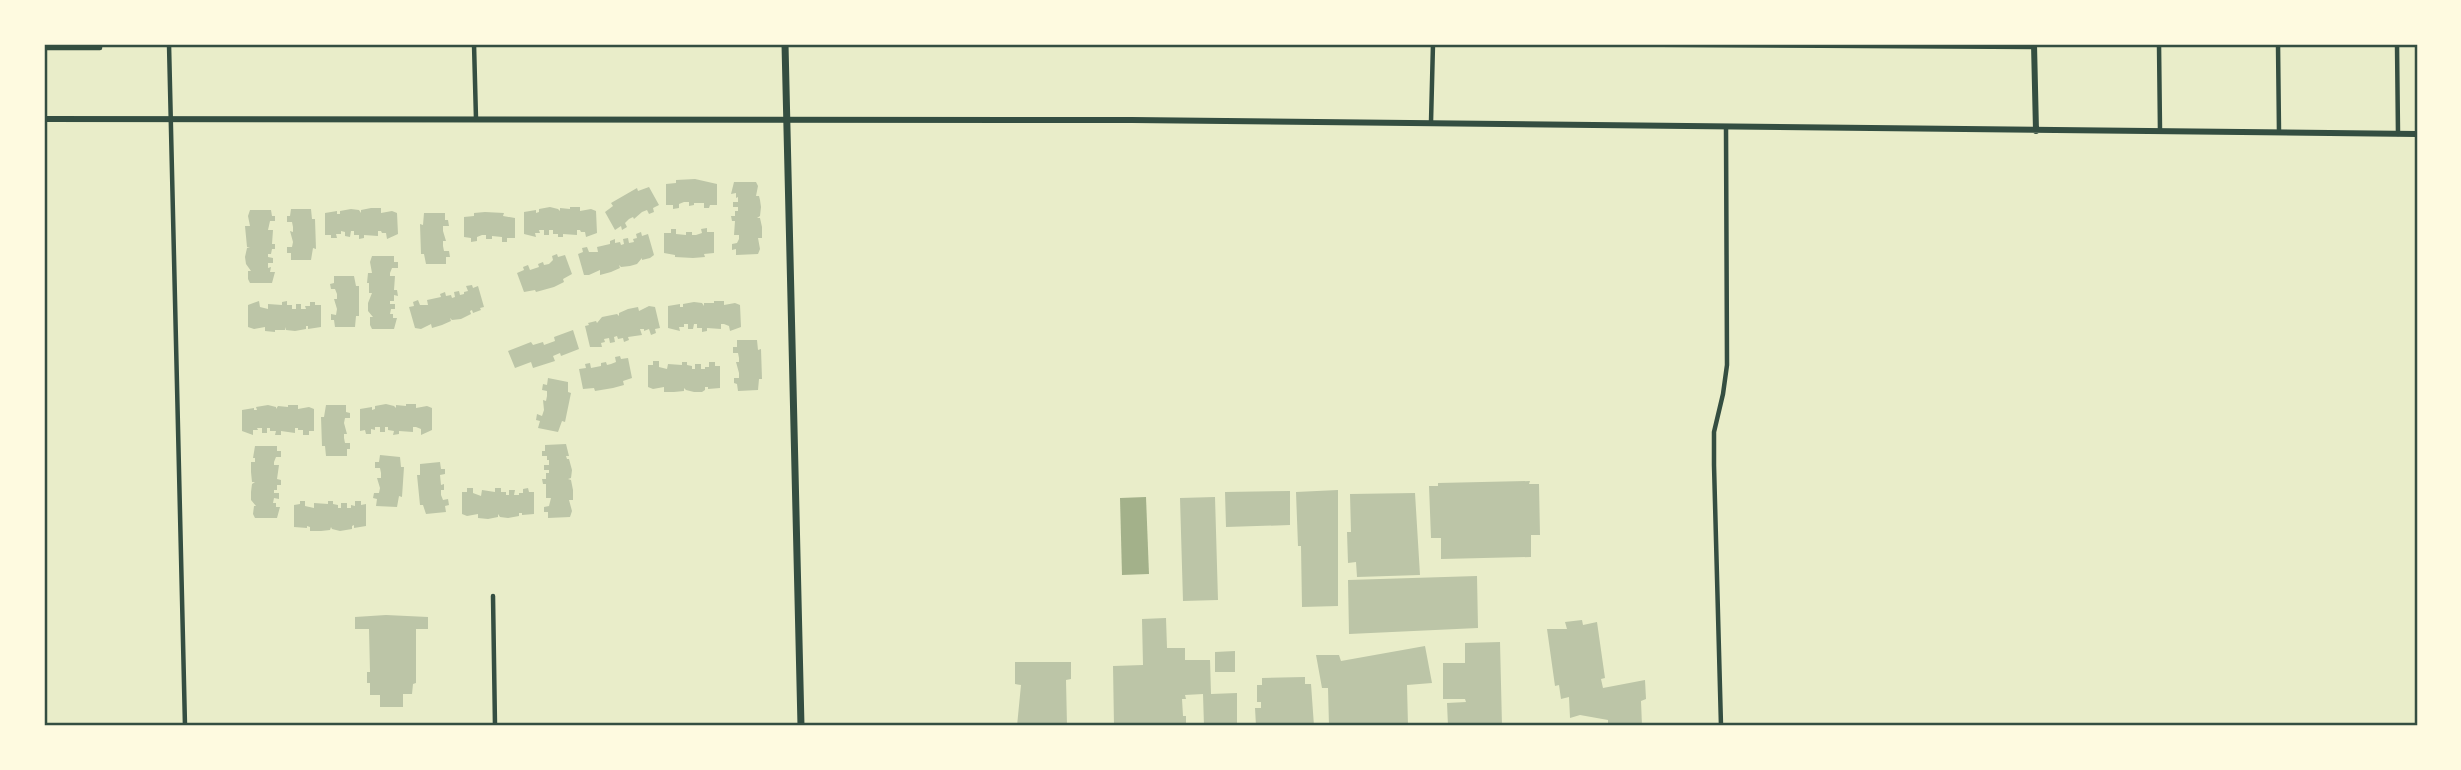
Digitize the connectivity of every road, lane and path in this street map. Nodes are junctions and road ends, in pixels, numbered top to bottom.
1 (169, 44) edge
2 (474, 44) edge
3 (785, 44) edge
4 (1433, 44) edge
5 (1542, 44) edge
6 (1552, 44) edge
7 (1673, 44) edge
8 (2159, 44) edge
9 (2278, 44) edge
10 (2397, 44) edge
11 (1790, 45) edge
12 (1909, 45) edge
13 (100, 46) edge
14 (2034, 46) edge
15 (44, 48) edge
16 (171, 118) junction
17 (786, 118) junction
18 (44, 119) edge
19 (476, 119) junction
20 (1431, 122) junction
21 (1726, 128) junction
22 (2036, 131) junction
23 (2161, 132) junction
24 (2279, 132) junction
25 (2398, 134) junction
26 (2417, 134) edge
27 (493, 596) dead end
28 (186, 726) edge
29 (495, 726) edge
30 (801, 726) edge
31 (1721, 726) edge

1 - 16 street
2 - 19 street
3 - 17 main road
4 - 20 street
5 - 6 street
6 - 7 street
7 - 11 street
8 - 23 street
9 - 24 street
10 - 25 street
11 - 12 street
12 - 14 street
13 - 15 street
14 - 22 street
16 - 18 street
16 - 19 street
16 - 28 street
17 - 19 street
17 - 20 street
17 - 30 main road
20 - 21 street
21 - 22 street
21 - 31 street
22 - 23 street
23 - 24 street
24 - 25 street
25 - 26 street
27 - 29 street

